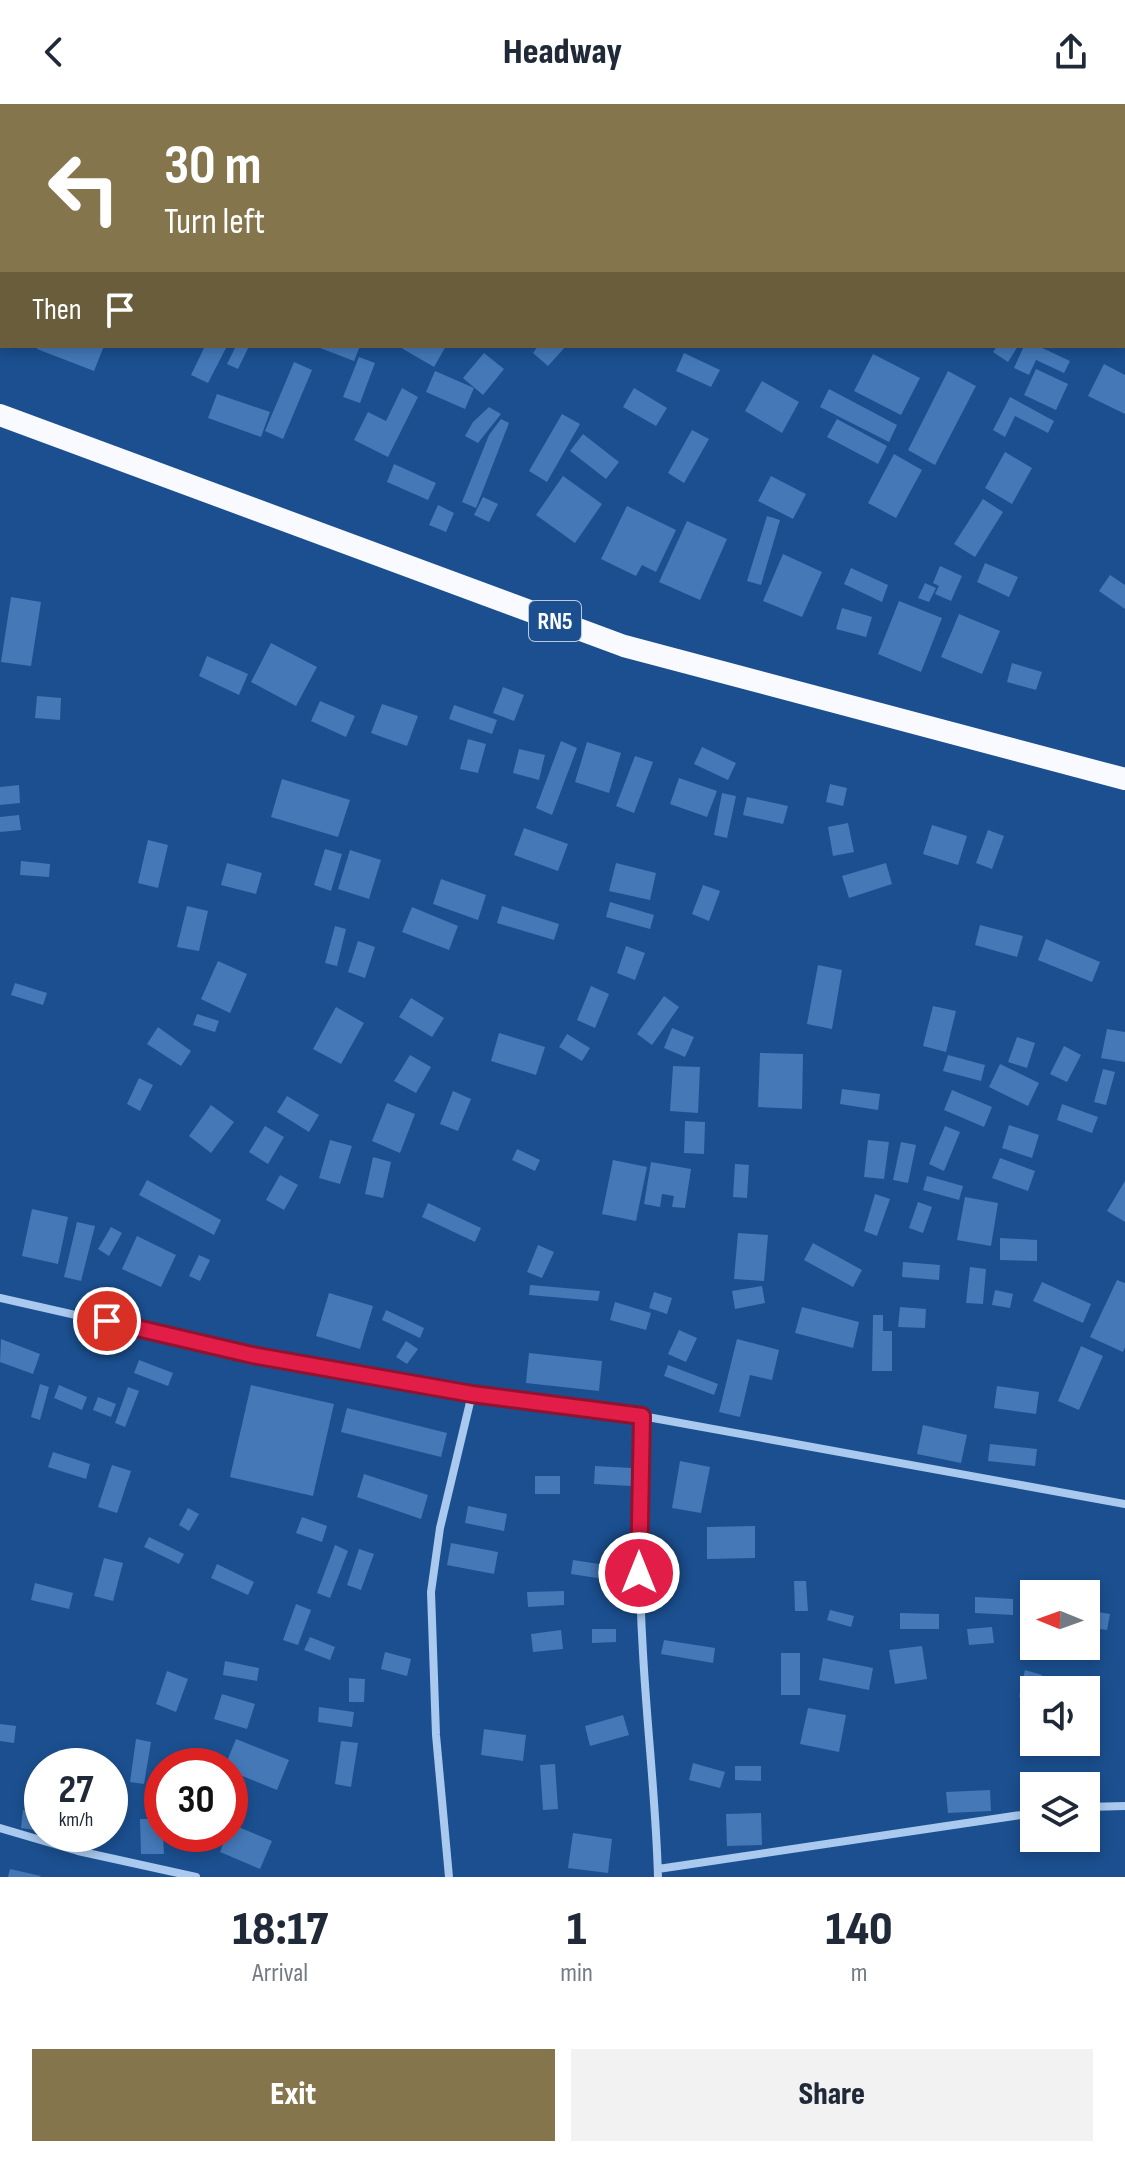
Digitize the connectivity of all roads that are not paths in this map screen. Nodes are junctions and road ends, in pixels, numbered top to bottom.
1 (0, 415) edge
2 (1125, 779) edge
3 (0, 1298) edge
4 (472, 1394) junction
5 (642, 1416) junction
6 (1125, 1504) edge
7 (1125, 1806) edge
8 (1100, 1807) edge
9 (1020, 1815) edge
10 (0, 1828) edge
11 (658, 1873) edge
12 (195, 1877) edge
13 (449, 1877) edge

1 - 2 highway, RN5
3 - 4 street
4 - 5 street
4 - 13 street
5 - 6 street
5 - 11 street
7 - 8 street
9 - 11 street
10 - 12 street

